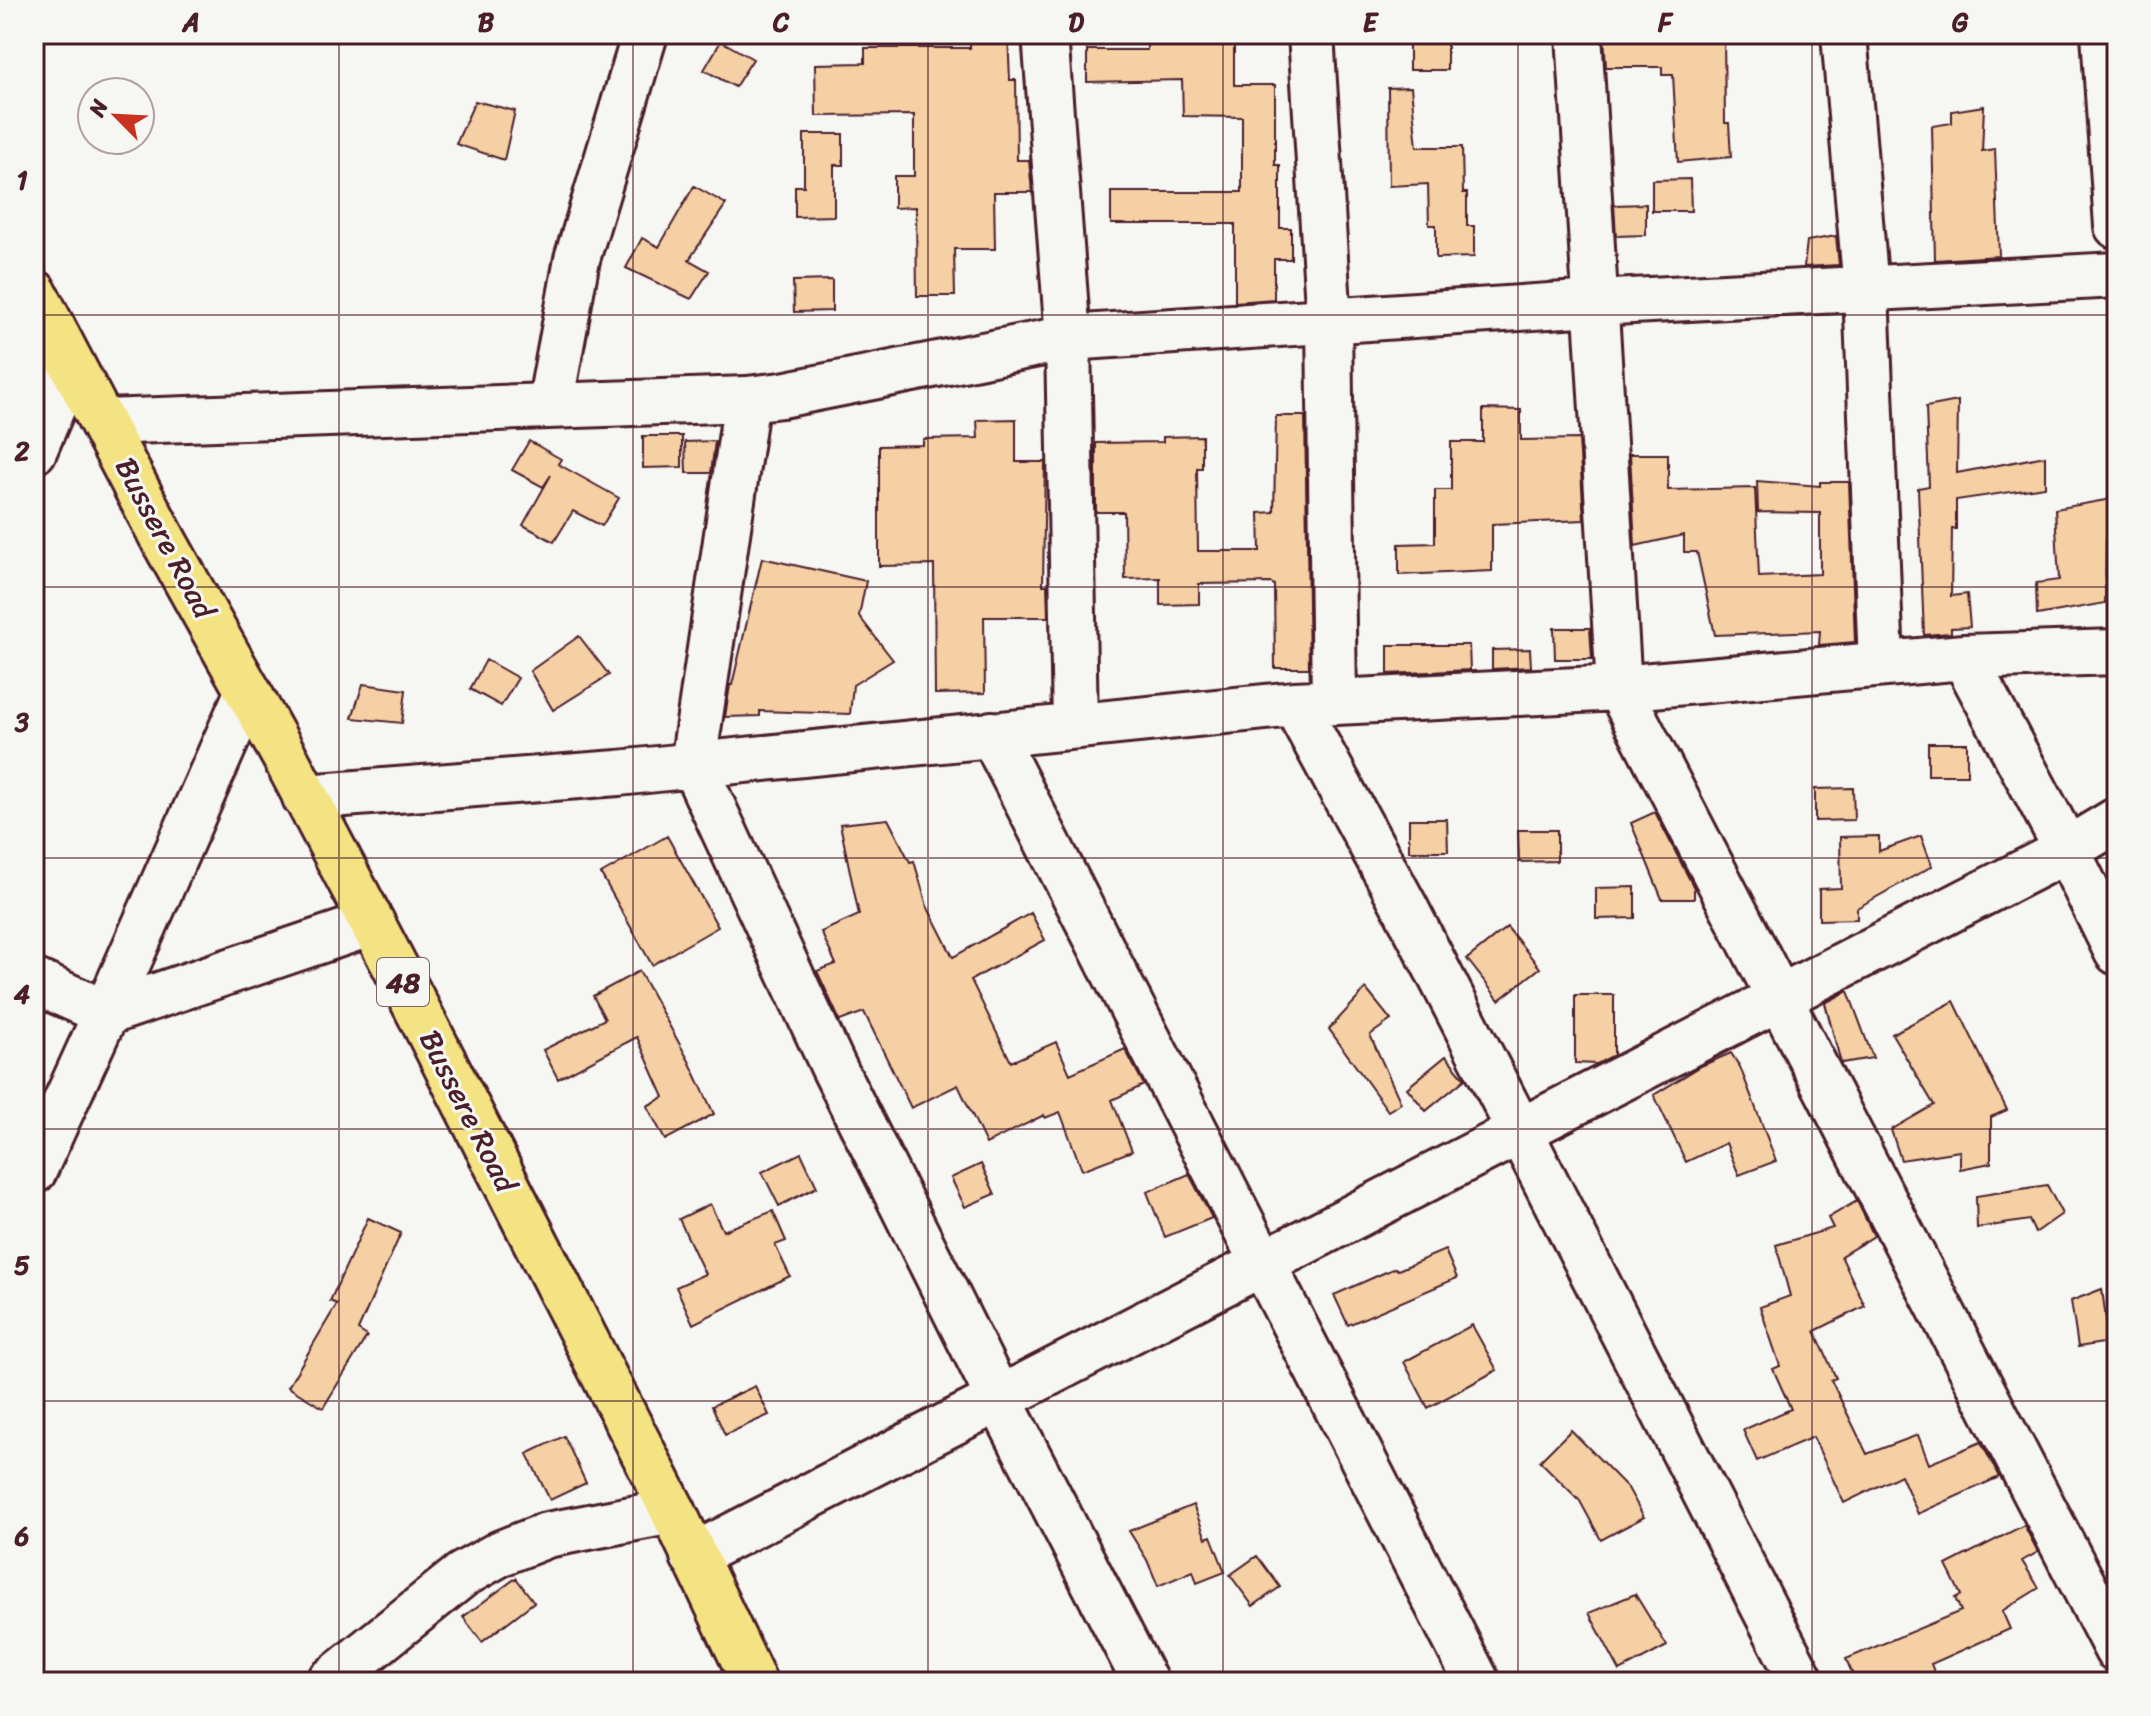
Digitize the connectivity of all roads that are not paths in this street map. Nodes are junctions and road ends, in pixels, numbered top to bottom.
1 (645, 34) edge
2 (1045, 34) edge
3 (1311, 34) edge
4 (1579, 34) edge
5 (1844, 34) edge
6 (2104, 34) edge
7 (2117, 226) edge
8 (2117, 275) edge
9 (1866, 290) junction
10 (34, 292) edge
11 (1595, 303) junction
12 (1329, 322) junction
13 (1068, 338) junction
14 (71, 364) junction
15 (747, 399) junction
16 (550, 406) junction
17 (103, 422) junction
18 (34, 451) edge
19 (2117, 652) edge
20 (1964, 657) junction
21 (1881, 664) junction
22 (1619, 688) junction
23 (248, 691) junction
24 (1315, 703) junction
25 (1075, 726) junction
26 (992, 734) junction
27 (693, 764) junction
28 (305, 797) junction
29 (2117, 820) edge
30 (2067, 850) junction
31 (372, 923) junction
32 (2117, 952) edge
33 (34, 981) edge
34 (1779, 998) junction
35 (106, 1013) junction
36 (1519, 1132) junction
37 (34, 1171) edge
38 (1262, 1264) junction
39 (999, 1399) junction
40 (673, 1511) junction
41 (693, 1556) junction
42 (2117, 1650) edge
43 (329, 1682) edge
44 (754, 1682) edge
45 (1145, 1682) edge
46 (1477, 1682) edge
47 (1802, 1682) edge

1 - 16 street
2 - 13 street
3 - 12 street
4 - 11 street
5 - 9 street
6 - 7 street
8 - 9 street
9 - 11 street
9 - 21 street
10 - 14 main road, Bussere Road / 48
11 - 12 street
11 - 22 street
12 - 13 street
12 - 24 street
13 - 15 street
13 - 25 street
14 - 17 main road, Bussere Road / 48
14 - 18 street
15 - 16 street
15 - 27 street
16 - 17 street
17 - 23 main road, Bussere Road / 48
19 - 20 street
20 - 21 street
20 - 30 street
21 - 22 street
22 - 24 street
22 - 34 street
23 - 28 main road, Bussere Road / 48
23 - 35 street
24 - 25 street
24 - 36 street
25 - 26 street
26 - 27 street
26 - 38 street
27 - 28 street
27 - 39 street
28 - 31 main road, Bussere Road / 48
29 - 30 street
30 - 32 street
30 - 34 street
31 - 35 street
31 - 40 main road, Bussere Road / 48
33 - 35 street
34 - 36 street
34 - 42 street
35 - 37 street
36 - 38 street
36 - 47 street
38 - 39 street
38 - 46 street
39 - 41 street
39 - 45 street
40 - 41 main road, Bussere Road / 48
40 - 43 street
41 - 44 main road, Bussere Road / 48

